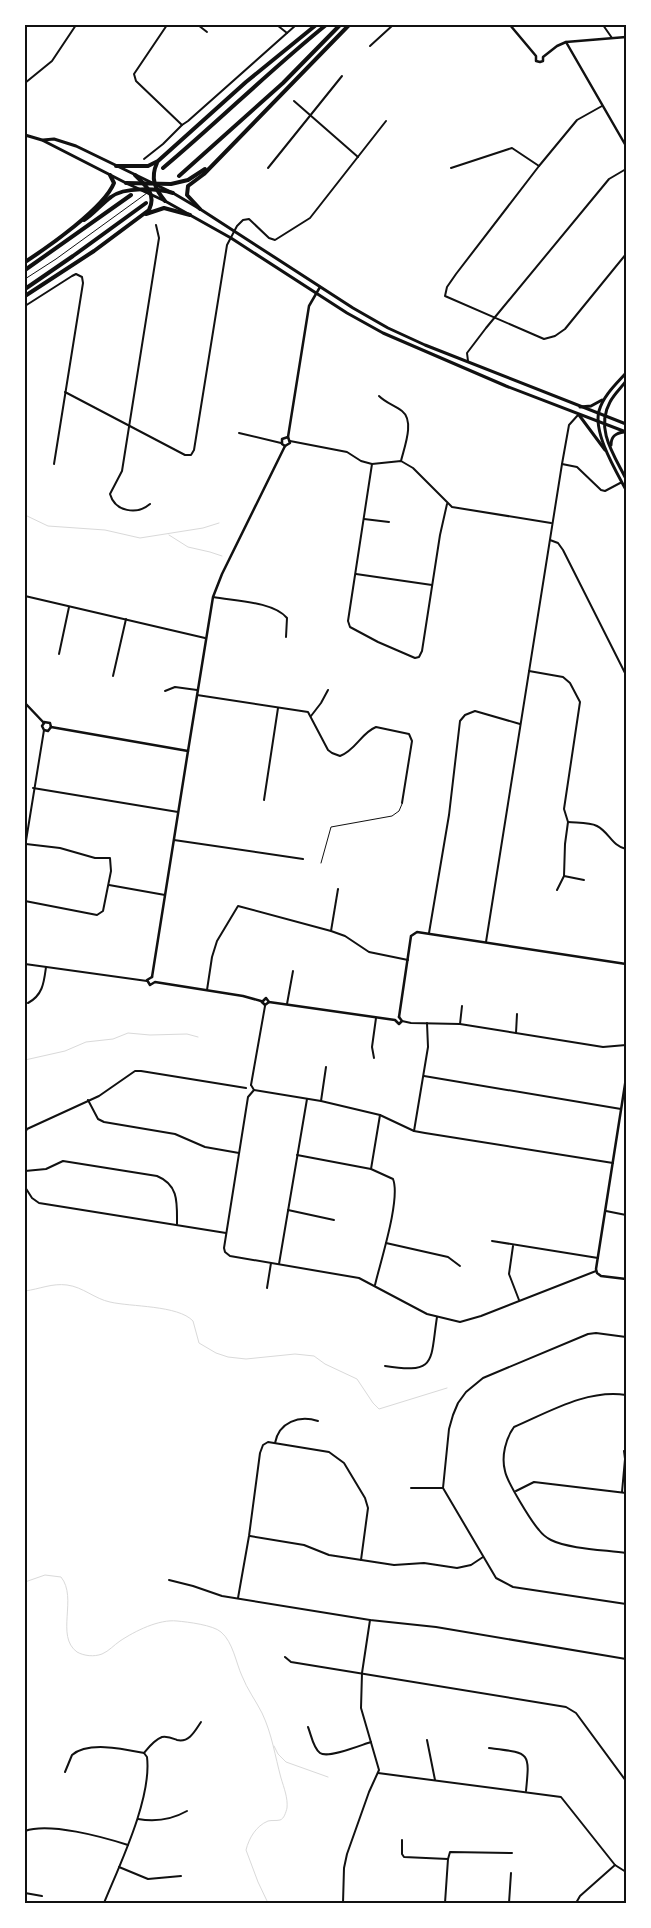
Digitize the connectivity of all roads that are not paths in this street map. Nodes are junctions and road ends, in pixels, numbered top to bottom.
1 (76, 25) edge
2 (167, 25) edge
3 (198, 25) edge
4 (278, 25) edge
5 (296, 25) edge
6 (316, 25) edge
7 (326, 25) edge
8 (340, 25) edge
9 (349, 25) edge
10 (393, 25) edge
11 (510, 25) edge
12 (603, 25) edge
13 (207, 32) dead end
14 (287, 33) junction
15 (612, 38) junction
16 (625, 38) edge
17 (566, 42) junction
18 (370, 46) dead end
19 (536, 56) junction
20 (544, 57) junction
21 (342, 76) dead end
22 (25, 83) edge
23 (294, 101) dead end
24 (603, 106) junction
25 (311, 116) junction
26 (386, 121) dead end
27 (182, 125) junction
28 (25, 135) edge
29 (42, 140) junction
30 (626, 146) edge
31 (358, 158) junction
32 (144, 159) dead end
33 (158, 161) junction
34 (215, 161) junction
35 (116, 166) junction
36 (539, 166) junction
37 (163, 168) dead end
38 (268, 168) dead end
39 (451, 168) dead end
40 (626, 169) edge
41 (110, 175) junction
42 (134, 175) junction
43 (179, 176) dead end
44 (126, 183) junction
45 (145, 184) junction
46 (154, 184) junction
47 (157, 190) junction
48 (148, 191) junction
49 (173, 194) junction
50 (131, 195) dead end
51 (166, 201) junction
52 (146, 203) dead end
53 (200, 209) junction
54 (190, 214) junction
55 (132, 223) junction
56 (75, 225) junction
57 (156, 225) dead end
58 (235, 231) junction
59 (231, 238) junction
60 (626, 254) edge
61 (25, 262) edge
62 (25, 270) edge
63 (25, 279) edge
64 (320, 286) junction
65 (25, 289) edge
66 (315, 293) junction
67 (25, 296) edge
68 (25, 306) edge
69 (493, 318) junction
70 (470, 364) junction
71 (626, 373) edge
72 (626, 380) edge
73 (65, 392) junction
74 (379, 396) dead end
75 (605, 398) junction
76 (577, 407) junction
77 (598, 414) junction
78 (578, 415) junction
79 (605, 416) junction
80 (598, 422) junction
81 (604, 424) junction
82 (626, 424) edge
83 (129, 426) junction
84 (626, 432) edge
85 (239, 434) dead end
86 (288, 437) junction
87 (290, 441) junction
88 (281, 442) junction
89 (285, 446) junction
90 (610, 448) junction
91 (608, 455) junction
92 (401, 461) junction
93 (54, 464) dead end
94 (372, 464) junction
95 (562, 464) junction
96 (626, 479) edge
97 (622, 482) junction
98 (626, 490) edge
99 (150, 504) dead end
100 (447, 504) junction
101 (364, 519) junction
102 (389, 522) dead end
103 (552, 524) junction
104 (550, 540) junction
105 (356, 574) junction
106 (432, 585) junction
107 (25, 596) edge
108 (213, 597) junction
109 (69, 607) junction
110 (126, 619) junction
111 (286, 636) dead end
112 (206, 638) junction
113 (59, 654) dead end
114 (419, 657) junction
115 (421, 661) dead end
116 (529, 671) junction
117 (626, 675) edge
118 (113, 676) dead end
119 (198, 690) junction
120 (328, 690) dead end
121 (165, 691) dead end
122 (197, 695) junction
123 (25, 703) edge
124 (278, 708) junction
125 (311, 716) junction
126 (44, 722) junction
127 (520, 724) junction
128 (52, 727) junction
129 (44, 730) junction
130 (188, 751) junction
131 (33, 788) junction
132 (264, 800) dead end
133 (402, 803) joint
134 (178, 812) junction
135 (568, 822) junction
136 (174, 840) junction
137 (25, 845) edge
138 (626, 849) edge
139 (302, 859) dead end
140 (321, 863) dead end
141 (564, 876) junction
142 (584, 880) dead end
143 (109, 885) junction
144 (338, 889) dead end
145 (557, 890) dead end
146 (165, 895) junction
147 (25, 901) edge
148 (331, 931) junction
149 (429, 933) junction
150 (486, 942) junction
151 (408, 960) junction
152 (25, 964) edge
153 (626, 964) edge
154 (46, 966) junction
155 (293, 971) dead end
156 (152, 977) junction
157 (147, 981) junction
158 (155, 982) junction
159 (207, 991) junction
160 (262, 1002) junction
161 (269, 1002) junction
162 (28, 1003) dead end
163 (287, 1004) junction
164 (265, 1005) junction
165 (462, 1006) dead end
166 (517, 1014) dead end
167 (399, 1017) junction
168 (376, 1018) junction
169 (395, 1020) junction
170 (402, 1020) junction
171 (427, 1023) junction
172 (460, 1024) junction
173 (516, 1033) junction
174 (626, 1045) edge
175 (374, 1058) dead end
176 (326, 1067) dead end
177 (424, 1076) junction
178 (626, 1078) edge
179 (251, 1085) junction
180 (246, 1088) junction
181 (254, 1090) junction
182 (250, 1094) junction
183 (307, 1099) junction
184 (88, 1100) junction
185 (321, 1101) junction
186 (621, 1109) junction
187 (380, 1115) junction
188 (414, 1131) junction
189 (25, 1133) edge
190 (239, 1153) junction
191 (297, 1155) junction
192 (613, 1163) junction
193 (371, 1170) junction
194 (25, 1171) edge
195 (25, 1187) edge
196 (288, 1210) junction
197 (605, 1211) junction
198 (626, 1215) edge
199 (334, 1220) dead end
200 (177, 1224) junction
201 (226, 1233) junction
202 (492, 1241) dead end
203 (386, 1243) junction
204 (513, 1246) junction
205 (598, 1258) junction
206 (270, 1263) junction
207 (279, 1264) junction
208 (460, 1266) dead end
209 (596, 1271) junction
210 (626, 1280) edge
211 (375, 1285) junction
212 (267, 1288) dead end
213 (520, 1300) junction
214 (437, 1317) junction
215 (626, 1337) edge
216 (385, 1366) dead end
217 (626, 1394) edge
218 (318, 1421) dead end
219 (275, 1444) junction
220 (624, 1451) dead end
221 (411, 1488) dead end
222 (443, 1488) junction
223 (515, 1491) junction
224 (622, 1492) junction
225 (626, 1493) edge
226 (249, 1536) junction
227 (626, 1554) edge
228 (483, 1557) junction
229 (362, 1560) junction
230 (169, 1580) dead end
231 (238, 1598) junction
232 (626, 1604) edge
233 (370, 1620) junction
234 (285, 1657) dead end
235 (626, 1659) edge
236 (362, 1673) junction
237 (201, 1722) dead end
238 (308, 1726) dead end
239 (427, 1740) dead end
240 (371, 1742) junction
241 (489, 1748) dead end
242 (144, 1753) junction
243 (65, 1772) dead end
244 (378, 1773) junction
245 (435, 1780) junction
246 (626, 1781) edge
247 (526, 1791) junction
248 (187, 1811) dead end
249 (138, 1819) junction
250 (25, 1832) edge
251 (402, 1840) dead end
252 (128, 1845) junction
253 (512, 1853) dead end
254 (448, 1859) junction
255 (615, 1865) junction
256 (119, 1868) junction
257 (626, 1872) edge
258 (511, 1873) dead end
259 (181, 1876) dead end
260 (25, 1893) edge
261 (42, 1896) dead end
262 (104, 1903) edge
263 (343, 1903) edge
264 (445, 1903) edge
265 (509, 1903) edge
266 (576, 1903) edge

1 - 22 street
2 - 27 street
3 - 13 street
4 - 14 street
5 - 14 street
6 - 33 highway
7 - 37 highway
8 - 43 highway
9 - 34 highway
10 - 18 street
11 - 19 street
12 - 15 street
14 - 27 street
15 - 16 street
15 - 17 street
17 - 20 street
17 - 24 street
19 - 20 street
19 - 20 street
21 - 25 street
23 - 25 street
24 - 30 street
24 - 36 street
25 - 31 street
25 - 38 street
26 - 31 street
27 - 32 street
28 - 29 main road
29 - 35 main road
29 - 41 main road
31 - 58 street
33 - 35 highway
33 - 46 highway
34 - 46 highway
34 - 53 highway
35 - 42 main road
36 - 39 street
36 - 69 street
40 - 69 street
41 - 44 main road
41 - 56 highway
42 - 45 highway
42 - 46 main road
44 - 45 highway
44 - 48 main road
45 - 46 highway
45 - 48 highway
46 - 47 highway
46 - 49 main road
47 - 48 highway
47 - 49 highway
47 - 51 highway
48 - 51 main road
48 - 55 highway
48 - 56 highway
48 - 63 lane
49 - 53 main road
50 - 62 highway
51 - 54 main road
52 - 65 highway
53 - 58 main road
54 - 55 highway
54 - 59 main road
55 - 67 highway
56 - 61 highway
57 - 83 street
58 - 59 street
58 - 64 main road
59 - 66 main road
59 - 83 street
60 - 69 street
64 - 66 street
64 - 70 main road
66 - 78 main road
66 - 86 street
68 - 73 street
69 - 70 street
70 - 76 main road
71 - 75 main road
72 - 79 main road
73 - 83 street
73 - 93 street
74 - 92 street
75 - 76 main road
75 - 77 main road
76 - 77 main road
77 - 79 main road
77 - 80 main road
78 - 80 main road
78 - 91 main road
78 - 95 street
79 - 81 main road
79 - 82 main road
80 - 81 main road
80 - 91 main road
81 - 84 main road
81 - 90 main road
83 - 99 street
84 - 90 main road
85 - 88 street
86 - 87 street
86 - 88 street
87 - 89 street
87 - 94 street
88 - 89 street
89 - 108 street
90 - 96 main road
91 - 97 main road
92 - 94 street
92 - 100 street
94 - 101 street
95 - 97 street
95 - 103 street
97 - 98 main road
100 - 103 street
100 - 106 street
101 - 102 street
101 - 105 street
103 - 104 street
104 - 116 street
104 - 117 street
105 - 106 street
105 - 114 street
106 - 114 street
107 - 109 street
108 - 111 street
108 - 112 street
109 - 110 street
109 - 113 street
110 - 112 street
110 - 118 street
112 - 119 street
114 - 115 street
116 - 127 street
116 - 135 street
119 - 121 street
119 - 122 street
120 - 125 street
122 - 124 street
122 - 130 street
123 - 126 street
124 - 125 street
124 - 132 street
125 - 133 street
126 - 128 street
126 - 129 street
127 - 149 street
127 - 150 street
128 - 129 street
128 - 130 street
129 - 131 street
130 - 134 street
131 - 134 street
131 - 137 street
133 - 140 lane
134 - 136 street
135 - 138 street
135 - 141 street
136 - 139 street
136 - 146 street
137 - 143 street
141 - 142 street
141 - 145 street
143 - 146 street
143 - 147 street
144 - 148 street
146 - 156 street
148 - 151 street
148 - 159 street
149 - 150 street
149 - 151 street
150 - 153 street
151 - 167 street
152 - 154 street
154 - 157 street
154 - 162 street
155 - 163 street
156 - 157 street
156 - 158 street
157 - 158 street
158 - 159 street
159 - 160 street
160 - 161 street
160 - 164 street
161 - 163 street
161 - 164 street
163 - 168 street
164 - 179 street
165 - 172 street
166 - 173 street
167 - 169 street
167 - 170 street
168 - 169 street
168 - 175 street
169 - 170 street
170 - 171 street
171 - 172 street
171 - 177 street
172 - 173 street
173 - 174 street
176 - 185 street
177 - 186 street
177 - 188 street
178 - 186 street
179 - 180 street
179 - 181 street
180 - 182 street
180 - 184 street
181 - 182 street
181 - 183 street
182 - 190 street
183 - 185 street
183 - 191 street
184 - 189 street
184 - 190 street
185 - 187 street
186 - 192 street
187 - 188 street
187 - 193 street
188 - 192 street
190 - 201 street
191 - 193 street
191 - 196 street
192 - 197 street
193 - 203 street
194 - 200 street
195 - 200 street
196 - 199 street
196 - 207 street
197 - 198 street
197 - 205 street
200 - 201 street
201 - 206 street
202 - 204 street
203 - 208 street
203 - 211 street
204 - 205 street
204 - 213 street
205 - 209 street
206 - 207 street
206 - 212 street
207 - 211 street
209 - 210 street
209 - 213 street
211 - 214 street
213 - 214 street
214 - 216 street
215 - 222 street
217 - 223 street
218 - 219 street
219 - 226 street
219 - 229 street
220 - 224 street
221 - 222 street
222 - 228 street
223 - 224 street
223 - 227 street
224 - 225 street
226 - 229 street
226 - 231 street
228 - 229 street
228 - 232 street
230 - 231 street
231 - 233 street
233 - 235 street
233 - 236 street
234 - 236 street
236 - 240 street
236 - 246 street
237 - 242 street
238 - 240 street
239 - 245 street
240 - 244 street
241 - 247 street
242 - 243 street
242 - 249 street
244 - 245 street
244 - 263 street
245 - 247 street
247 - 255 street
248 - 249 street
249 - 252 street
250 - 252 street
251 - 254 street
252 - 256 street
253 - 254 street
254 - 264 street
255 - 257 street
255 - 266 street
256 - 259 street
256 - 262 street
258 - 265 street
260 - 261 street

